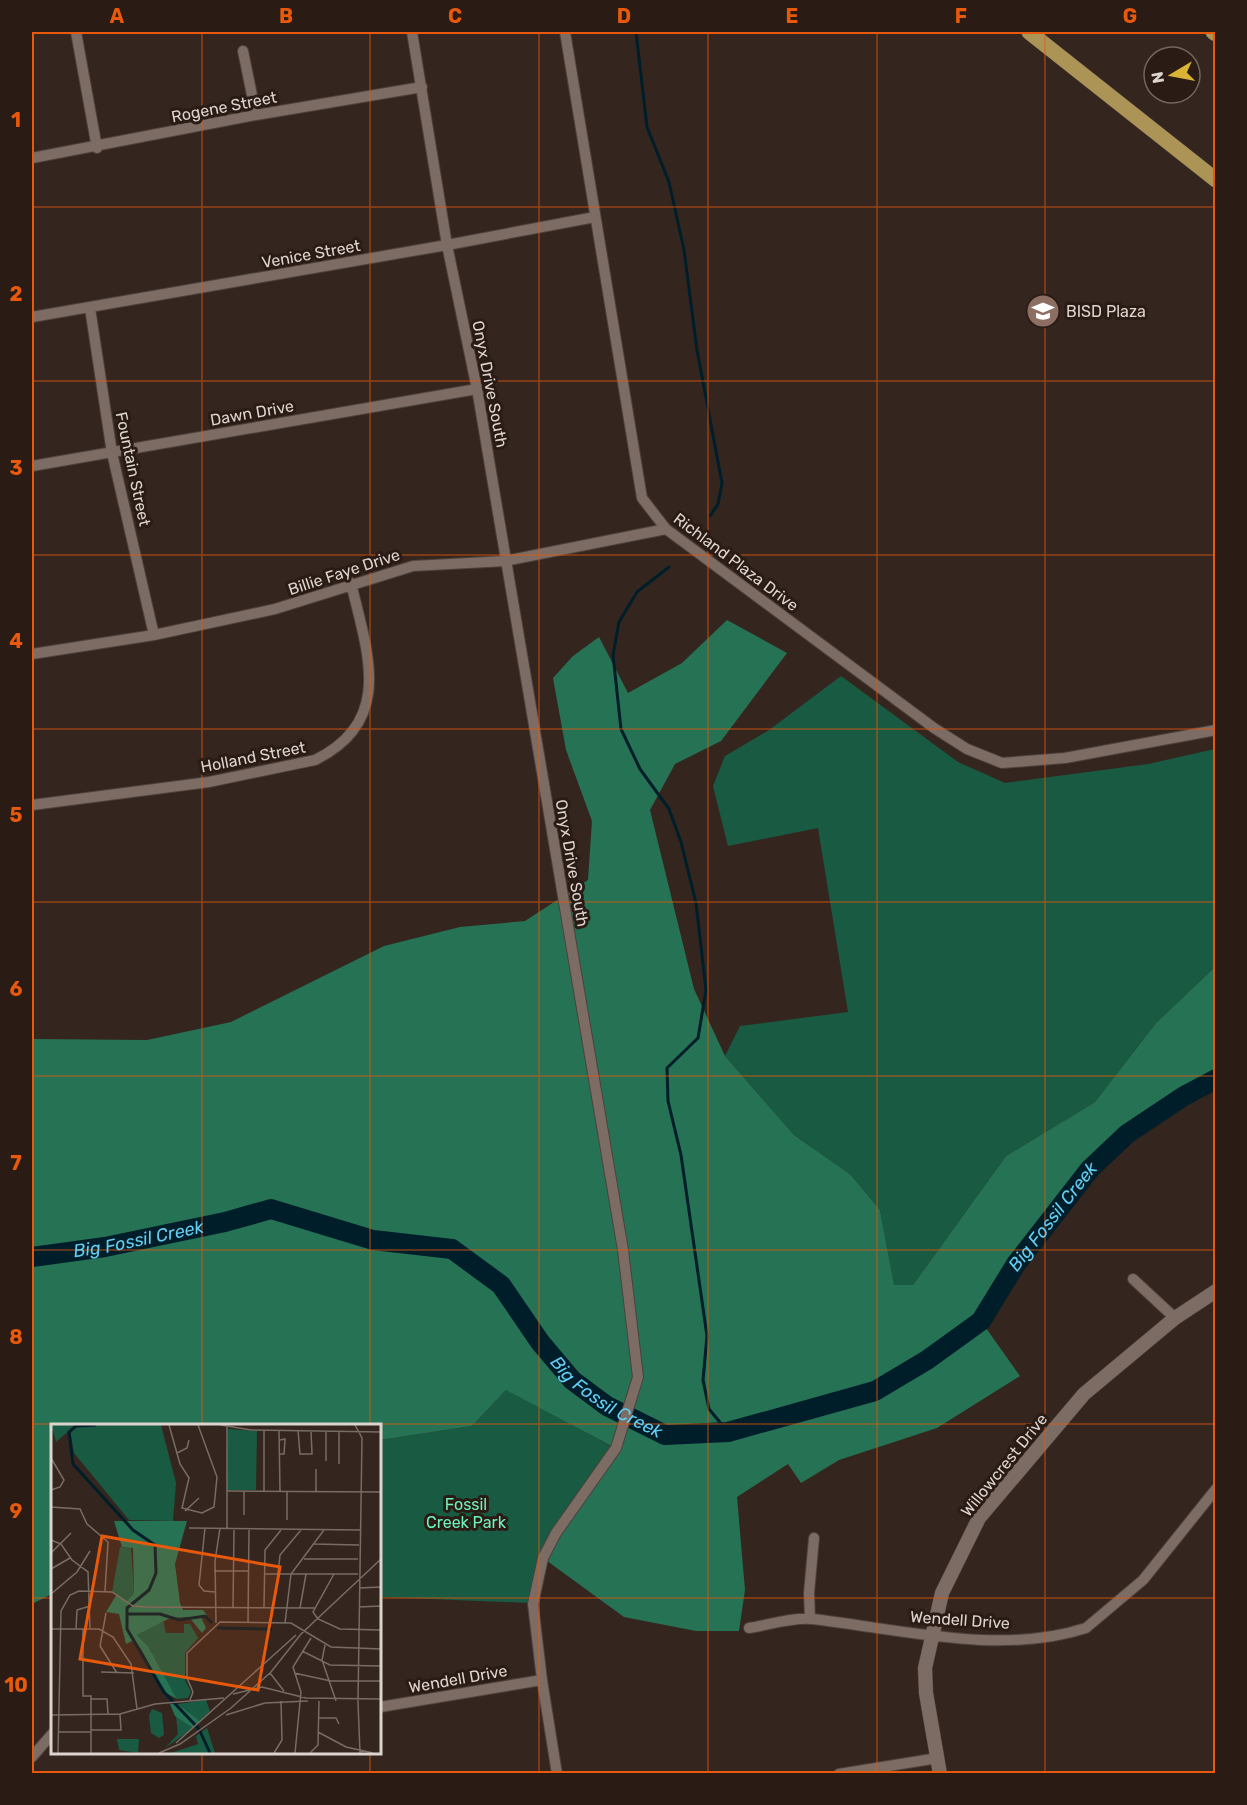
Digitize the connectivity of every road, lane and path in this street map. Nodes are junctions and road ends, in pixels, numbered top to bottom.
1 (76, 32) edge
2 (412, 32) edge
3 (565, 32) edge
4 (1029, 32) edge
5 (243, 51) dead end
6 (422, 87) junction
7 (256, 115) junction
8 (97, 148) junction
9 (32, 159) edge
10 (1215, 180) edge
11 (595, 217) junction
12 (447, 245) junction
13 (90, 308) junction
14 (32, 317) edge
15 (477, 389) junction
16 (112, 453) junction
17 (32, 466) edge
18 (666, 529) junction
19 (506, 561) junction
20 (351, 583) junction
21 (154, 635) junction
22 (32, 654) edge
23 (1215, 730) edge
24 (32, 805) edge
25 (1133, 1279) dead end
26 (1215, 1291) edge
27 (1175, 1318) junction
28 (1215, 1488) edge
29 (814, 1538) dead end
30 (810, 1619) junction
31 (749, 1628) dead end
32 (930, 1636) junction
33 (542, 1680) junction
34 (381, 1707) edge
35 (51, 1735) edge
36 (32, 1757) edge
37 (938, 1758) junction
38 (557, 1773) edge
39 (839, 1773) edge
40 (940, 1773) edge

1 - 8 street
2 - 6 street, Onyx Drive South
3 - 11 street, Richland Plaza Drive
4 - 10 main road
5 - 7 street
6 - 7 street, Rogene Street
6 - 12 street, Onyx Drive South
7 - 8 street, Rogene Street
8 - 9 street, Rogene Street
11 - 12 street, Venice Street
11 - 18 street, Richland Plaza Drive
12 - 13 street, Venice Street
12 - 15 street, Onyx Drive South
13 - 14 street, Venice Street
13 - 16 street, Fountain Street
15 - 16 street, Dawn Drive
15 - 19 street, Onyx Drive South
16 - 17 street, Dawn Drive
16 - 21 street, Fountain Street
18 - 19 street, Billie Faye Drive
18 - 23 street, Richland Plaza Drive
19 - 20 street, Billie Faye Drive
19 - 33 street, Onyx Drive South
20 - 21 street, Billie Faye Drive
20 - 24 street, Holland Street
21 - 22 street, Billie Faye Drive
25 - 27 street
26 - 27 street, Willowcrest Drive
27 - 32 street, Willowcrest Drive
28 - 32 street, Wendell Drive
29 - 30 street
30 - 31 street, Wendell Drive
30 - 32 street, Wendell Drive
32 - 37 street, Willowcrest Drive
33 - 34 street, Wendell Drive
33 - 38 street, Onyx Drive South
35 - 36 street
37 - 39 street
37 - 40 street, Willowcrest Drive

